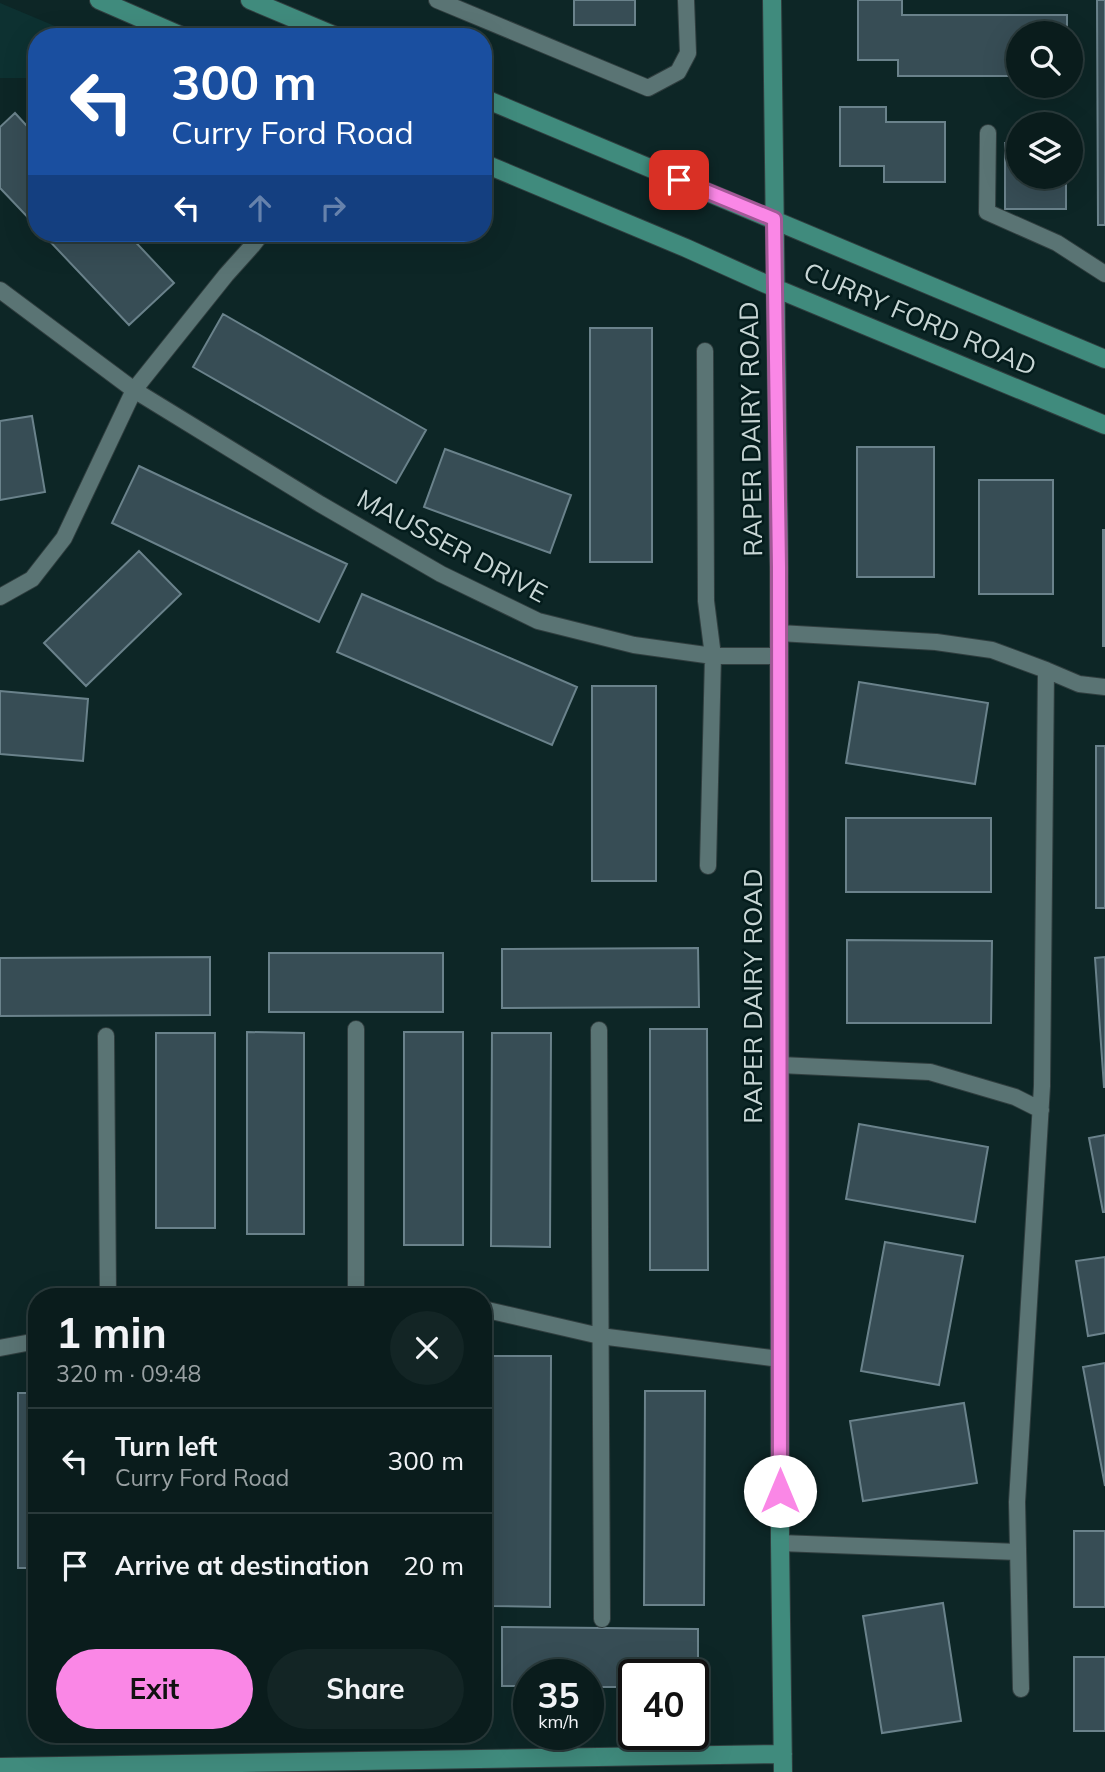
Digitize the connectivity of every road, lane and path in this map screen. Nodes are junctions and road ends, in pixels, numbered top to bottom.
1 (99, 0) edge
2 (250, 0) edge
3 (437, 0) edge
4 (686, 0) edge
5 (772, 0) edge
6 (163, 28) edge
7 (317, 28) edge
8 (492, 102) edge
9 (988, 133) dead end
10 (492, 167) edge
11 (774, 219) junction
12 (255, 242) edge
13 (1105, 274) edge
14 (775, 288) junction
15 (0, 290) edge
16 (705, 351) dead end
17 (1105, 359) edge
18 (1007, 384) junction
19 (134, 390) junction
20 (1105, 413) edge
21 (1105, 425) edge
22 (0, 597) edge
23 (779, 633) junction
24 (713, 656) junction
25 (779, 656) junction
26 (1046, 670) junction
27 (1105, 687) edge
28 (708, 866) dead end
29 (356, 1029) dead end
30 (599, 1030) dead end
31 (106, 1036) dead end
32 (780, 1065) junction
33 (1041, 1110) junction
34 (108, 1288) edge
35 (356, 1288) edge
36 (492, 1311) edge
37 (600, 1336) junction
38 (28, 1343) edge
39 (0, 1348) edge
40 (780, 1359) junction
41 (780, 1544) junction
42 (1018, 1552) junction
43 (602, 1619) dead end
44 (1020, 1689) dead end
45 (783, 1763) edge
46 (0, 1767) edge

1 - 6 street
2 - 7 street
3 - 4 lane
5 - 11 street, RAPER DAIRY ROAD
8 - 11 street, CURRY FORD ROAD
9 - 13 lane
10 - 14 street, CURRY FORD ROAD
11 - 14 street, RAPER DAIRY ROAD
11 - 17 street, CURRY FORD ROAD
12 - 19 lane
14 - 18 street, CURRY FORD ROAD
14 - 23 street, RAPER DAIRY ROAD
15 - 19 lane, MAUSSER DRIVE
16 - 24 lane
18 - 20 street
18 - 21 street, CURRY FORD ROAD
19 - 22 lane
19 - 24 lane, MAUSSER DRIVE
23 - 25 street, RAPER DAIRY ROAD
23 - 26 lane
24 - 25 lane, MAUSSER DRIVE
24 - 28 lane
25 - 32 street, RAPER DAIRY ROAD
26 - 27 lane
26 - 33 lane
29 - 35 lane
30 - 37 lane
31 - 34 lane
32 - 33 lane
32 - 40 street, RAPER DAIRY ROAD
33 - 42 lane
36 - 37 lane
37 - 40 lane
37 - 43 lane
38 - 39 lane
40 - 41 street, RAPER DAIRY ROAD
41 - 42 lane
41 - 45 street, RAPER DAIRY ROAD
42 - 44 lane
45 - 46 street

